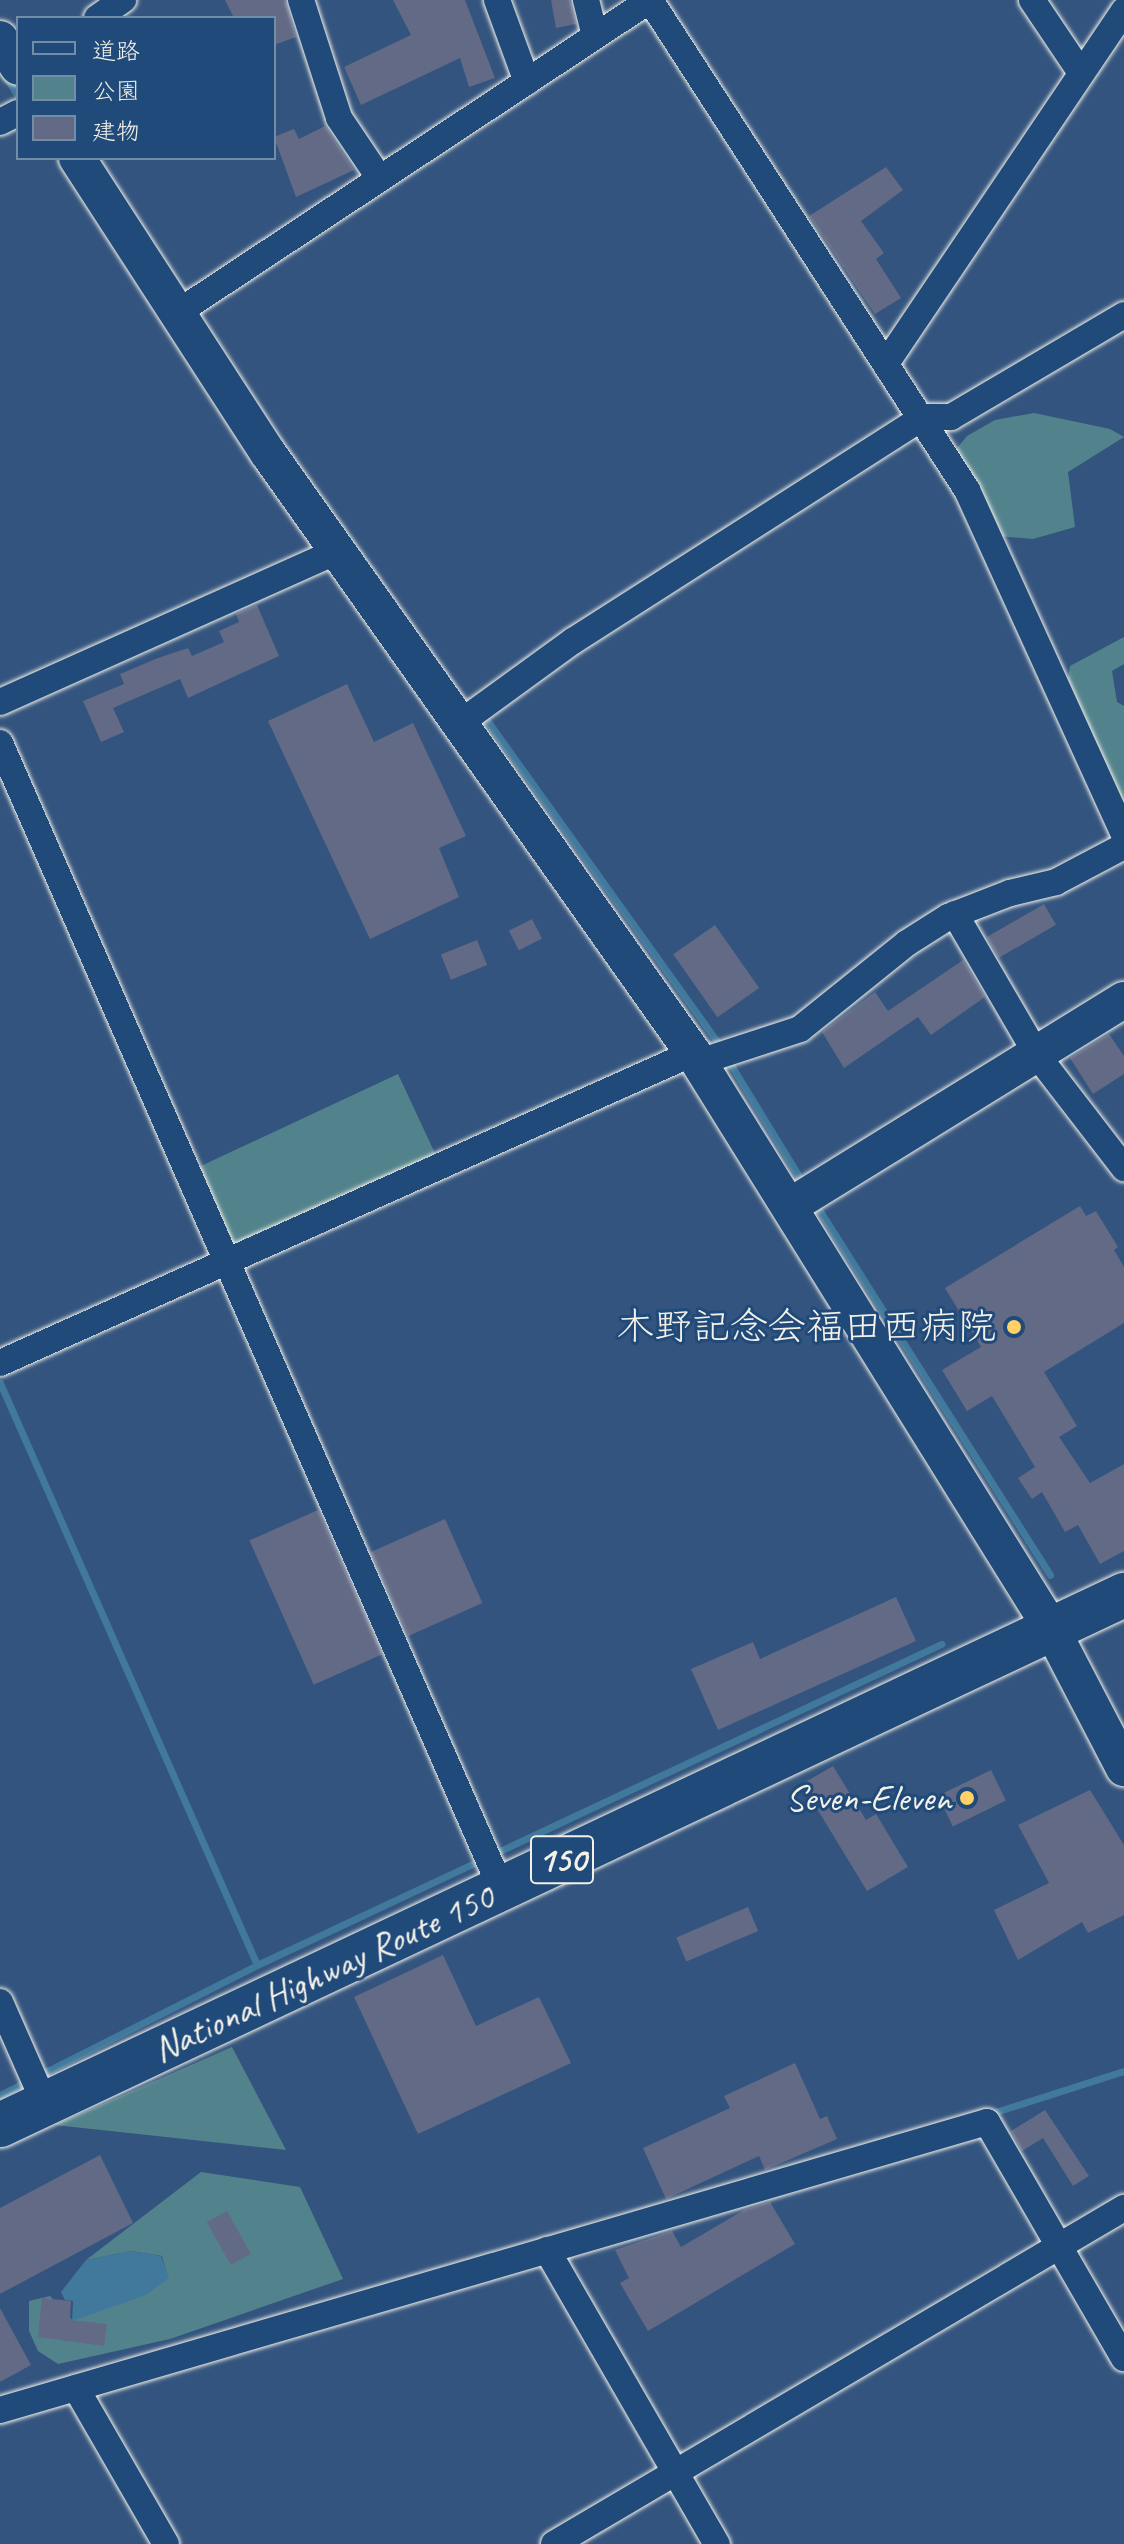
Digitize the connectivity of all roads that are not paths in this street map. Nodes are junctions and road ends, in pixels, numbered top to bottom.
1 (123, 0) edge
2 (301, 0) edge
3 (497, 0) edge
4 (586, 0) edge
5 (650, 0) edge
6 (1032, 0) edge
7 (1124, 10) edge
8 (100, 16) edge
9 (595, 36) junction
10 (0, 39) edge
11 (16, 64) edge
12 (1081, 73) junction
13 (527, 82) junction
14 (78, 160) edge
15 (380, 179) junction
16 (177, 313) junction
17 (1124, 315) edge
18 (887, 362) junction
19 (923, 417) junction
20 (336, 552) junction
21 (0, 702) edge
22 (460, 723) junction
23 (0, 743) edge
24 (1124, 835) edge
25 (1124, 846) edge
26 (955, 914) junction
27 (1124, 1000) edge
28 (1037, 1055) junction
29 (696, 1057) junction
30 (1124, 1168) edge
31 (790, 1206) junction
32 (228, 1261) junction
33 (0, 1363) edge
34 (1124, 1595) edge
35 (1051, 1628) junction
36 (1124, 1768) edge
37 (501, 1888) junction
38 (0, 2002) edge
39 (45, 2104) junction
40 (0, 2125) edge
41 (1124, 2208) edge
42 (1058, 2246) junction
43 (547, 2250) junction
44 (1124, 2358) edge
45 (76, 2388) junction
46 (0, 2410) edge
47 (675, 2473) junction
48 (166, 2544) edge
49 (554, 2544) edge
50 (717, 2544) edge

1 - 8 street
2 - 15 street
3 - 13 street
4 - 9 street
5 - 9 street
5 - 18 street
6 - 12 street
7 - 12 street
9 - 13 street
10 - 11 street
12 - 18 street
13 - 15 street
14 - 16 street
15 - 16 street
16 - 20 street
17 - 19 street
18 - 19 street
19 - 22 street
19 - 24 street
20 - 21 street
20 - 22 street
22 - 29 street
23 - 32 street
25 - 26 street
26 - 28 street
26 - 29 street
27 - 28 street
28 - 30 street
28 - 31 street
29 - 31 street
29 - 32 street
31 - 35 street
32 - 33 street
32 - 37 street
34 - 35 highway, National Highway Route 150 / 150
35 - 36 street
35 - 37 highway, National Highway Route 150 / 150
37 - 39 highway, National Highway Route 150 / 150
38 - 39 street
39 - 40 highway, National Highway Route 150 / 150
41 - 42 street
42 - 43 street
42 - 44 street
42 - 47 street
43 - 45 street
43 - 47 street
45 - 46 street
45 - 48 street
47 - 49 street
47 - 50 street

